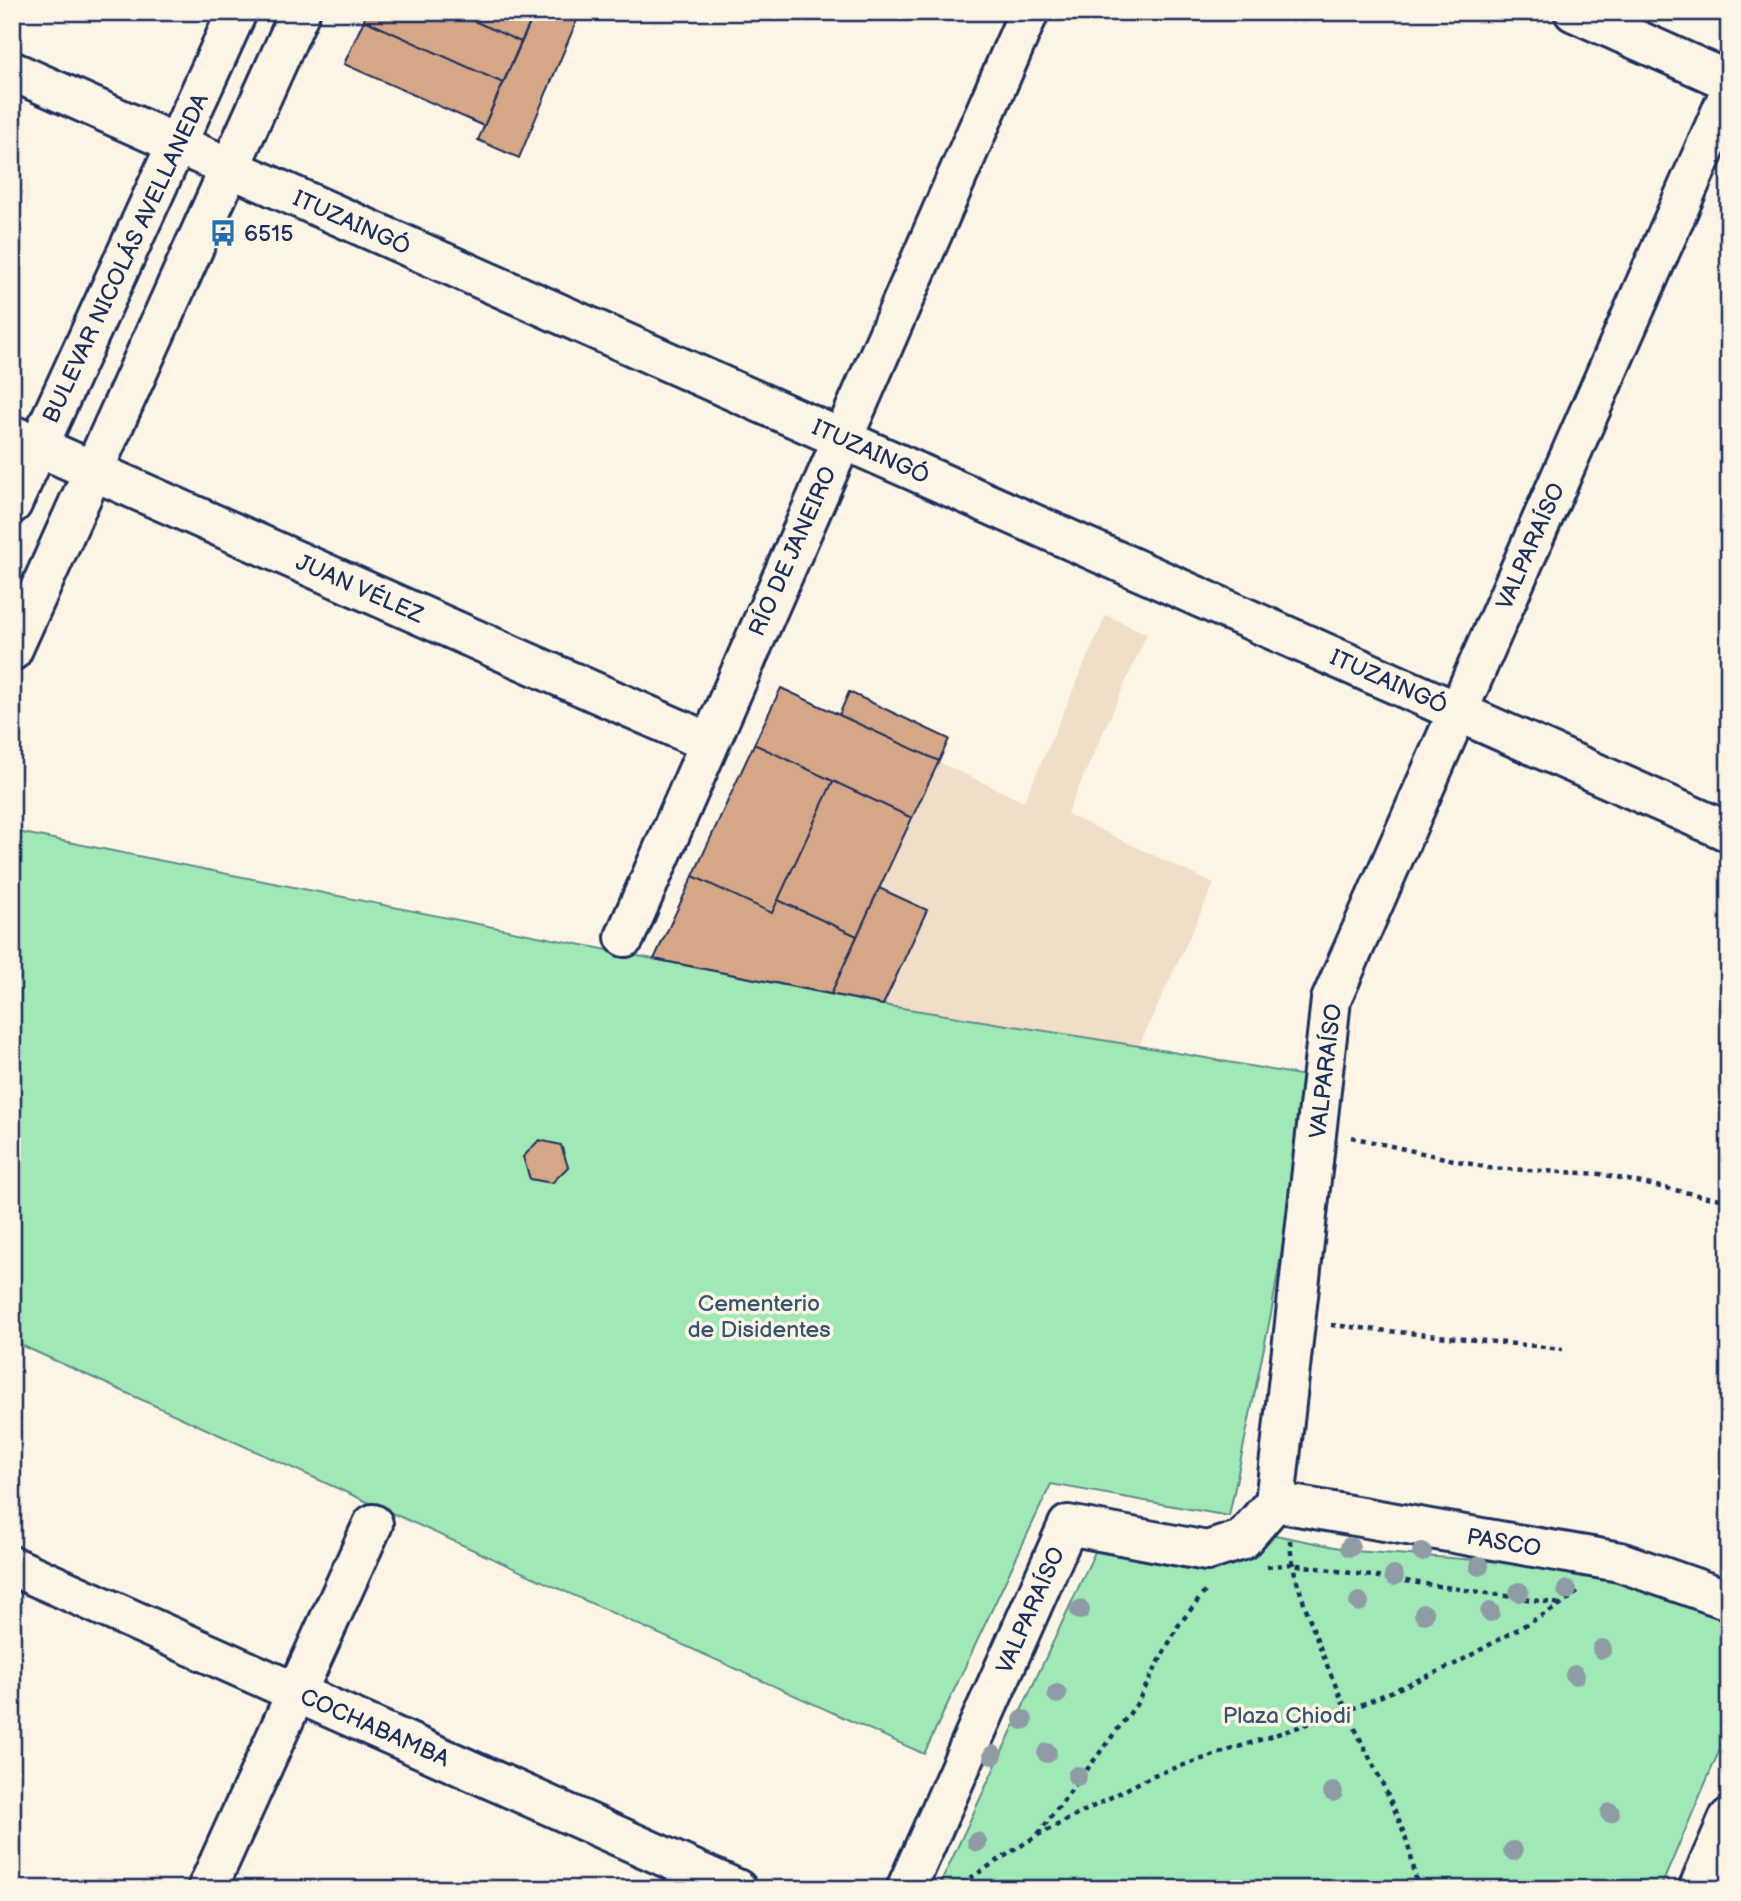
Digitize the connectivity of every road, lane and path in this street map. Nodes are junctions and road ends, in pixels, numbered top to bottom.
1 (237, 12) edge
2 (300, 12) edge
3 (1029, 12) edge
4 (1574, 12) edge
5 (12, 71) edge
6 (1729, 81) edge
7 (1729, 94) edge
8 (177, 144) junction
9 (230, 168) junction
10 (842, 438) junction
11 (25, 441) edge
12 (93, 471) junction
13 (12, 504) edge
14 (12, 651) edge
15 (1457, 712) junction
16 (708, 742) junction
17 (1729, 832) edge
18 (625, 937) dead end
19 (1317, 1129) junction
20 (1729, 1199) edge
21 (1295, 1321) junction
22 (1563, 1349) dead end
23 (1275, 1502) junction
24 (373, 1524) dead end
25 (1620, 1562) junction
26 (1291, 1564) junction
27 (12, 1566) edge
28 (1258, 1568) dead end
29 (1215, 1585) dead end
30 (1729, 1600) edge
31 (1561, 1605) junction
32 (296, 1692) junction
33 (1346, 1711) junction
34 (1729, 1818) edge
35 (1038, 1835) junction
36 (207, 1889) edge
37 (737, 1889) edge
38 (906, 1889) edge
39 (953, 1889) edge
40 (1417, 1889) edge
41 (1698, 1889) edge

1 - 8 street, BULEVAR NICOLÁS AVELLANEDA
2 - 9 street
3 - 10 street, RÍO DE JANEIRO
4 - 6 street
5 - 8 street, ITUZAINGÓ
7 - 15 street, VALPARAÍSO
8 - 9 street, ITUZAINGÓ
8 - 11 street, BULEVAR NICOLÁS AVELLANEDA
9 - 10 street, ITUZAINGÓ
9 - 12 street
10 - 15 street, ITUZAINGÓ
10 - 16 street, RÍO DE JANEIRO
11 - 12 street, JUAN VÉLEZ
11 - 13 street, BULEVAR NICOLÁS AVELLANEDA
12 - 14 street
12 - 16 street, JUAN VÉLEZ
15 - 17 street, ITUZAINGÓ
15 - 19 street, VALPARAÍSO
16 - 18 street, RÍO DE JANEIRO
19 - 20 path
19 - 21 street, VALPARAÍSO
21 - 22 path
21 - 23 street, VALPARAÍSO
23 - 25 street, PASCO
23 - 26 path
23 - 38 street, VALPARAÍSO
24 - 32 street
25 - 30 street, PASCO
25 - 31 path
26 - 28 path
26 - 31 path
26 - 33 path
27 - 32 street, COCHABAMBA
29 - 35 path
31 - 33 path
32 - 36 street
32 - 37 street, COCHABAMBA
33 - 35 path
33 - 40 path
34 - 41 street
35 - 39 path

